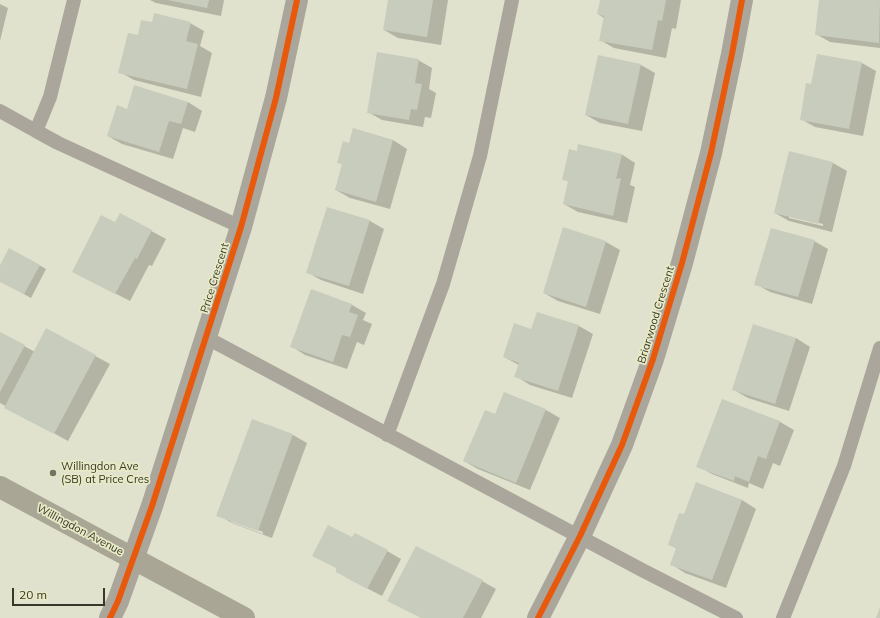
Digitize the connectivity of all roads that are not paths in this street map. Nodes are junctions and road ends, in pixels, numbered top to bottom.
1 (74, 0) edge
2 (297, 0) edge
3 (512, 0) edge
4 (742, 0) edge
5 (0, 111) edge
6 (36, 131) junction
7 (241, 227) junction
8 (207, 338) junction
9 (880, 348) edge
10 (387, 435) junction
11 (0, 487) edge
12 (580, 536) junction
13 (134, 558) junction
14 (110, 618) edge
15 (244, 618) edge
16 (538, 618) edge
17 (736, 618) edge
18 (783, 618) edge

1 - 6 lane
2 - 7 street, Price Crescent
3 - 10 lane
4 - 12 street, Briarwood Crescent
5 - 6 lane
6 - 7 lane
7 - 8 street, Price Crescent
8 - 10 lane
8 - 13 street, Price Crescent
9 - 18 lane
10 - 12 lane
11 - 13 main road, Willingdon Avenue
12 - 16 street, Briarwood Crescent
12 - 17 lane
13 - 14 street, Price Crescent
13 - 15 main road, Willingdon Avenue

